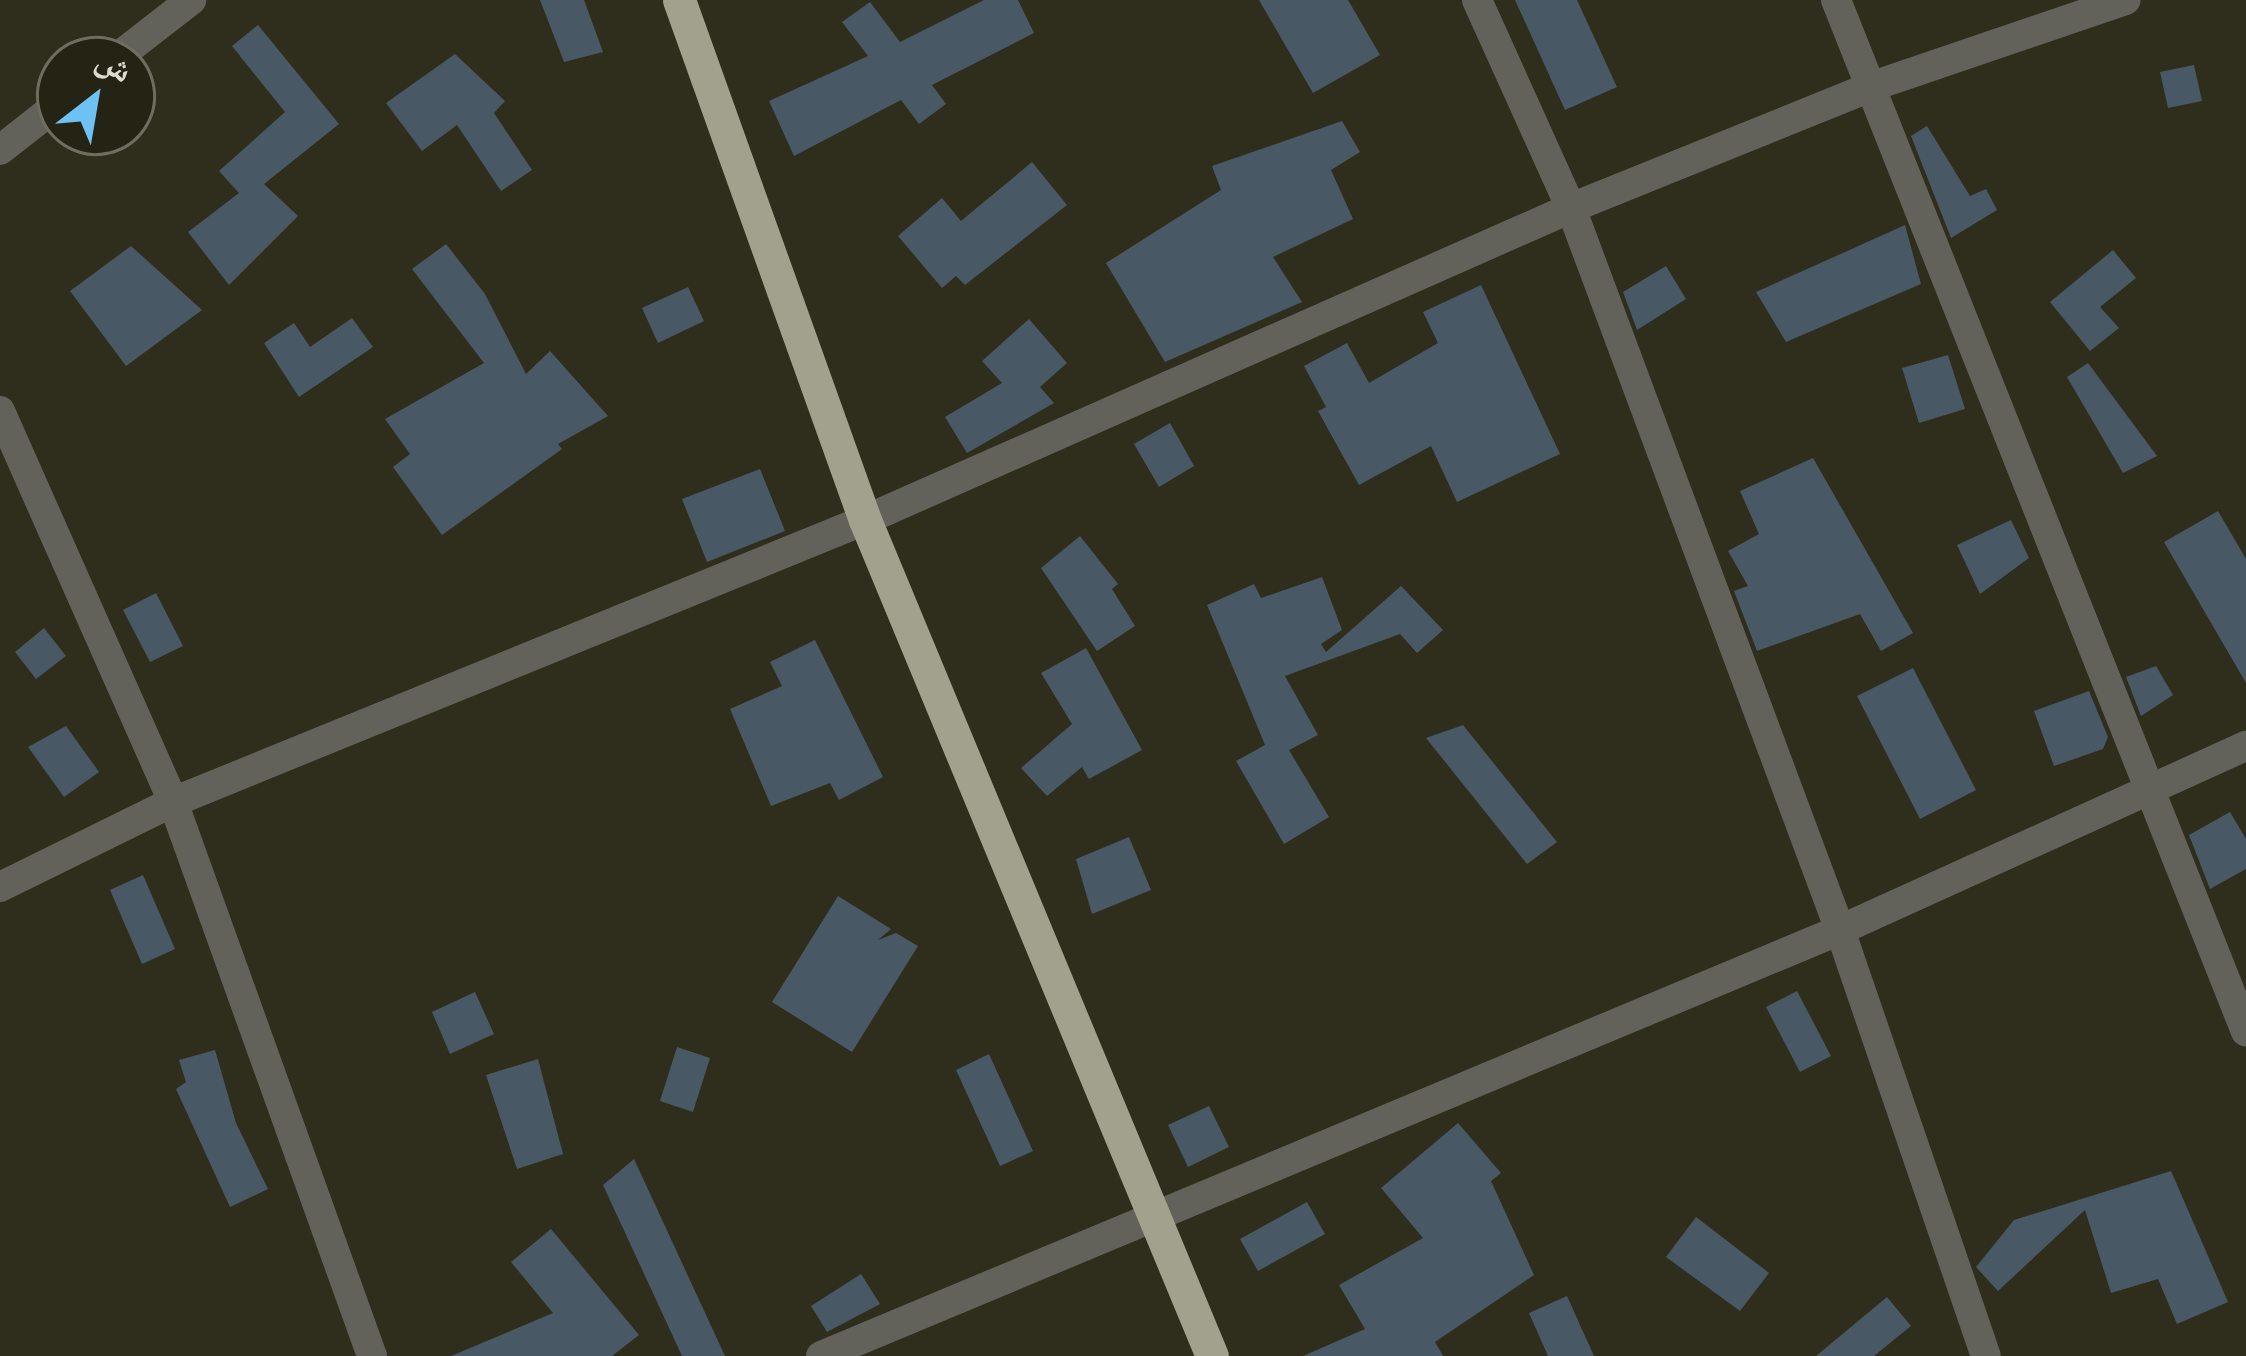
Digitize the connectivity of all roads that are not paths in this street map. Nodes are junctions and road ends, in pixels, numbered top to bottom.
1 (190, 0) edge
2 (680, 0) edge
3 (1478, 0) edge
4 (1836, 0) edge
5 (2126, 0) edge
6 (144, 36) edge
7 (1870, 87) junction
8 (36, 122) edge
9 (0, 150) edge
10 (1571, 208) junction
11 (0, 411) edge
12 (865, 520) junction
13 (2246, 746) edge
14 (2146, 787) junction
15 (173, 802) junction
16 (0, 887) edge
17 (1840, 930) junction
18 (2246, 1032) edge
19 (1155, 1214) junction
20 (372, 1356) edge
21 (821, 1356) edge
22 (1211, 1356) edge
23 (1986, 1356) edge

1 - 6 street
2 - 12 highway
3 - 10 street
4 - 7 street
5 - 7 street
7 - 10 street
7 - 14 street
8 - 9 street
10 - 12 street
10 - 17 street
11 - 15 street
12 - 15 street
12 - 19 highway
13 - 14 street
14 - 17 street
14 - 18 street
15 - 16 street
15 - 20 street
17 - 19 street
17 - 23 street
19 - 21 street
19 - 22 highway

